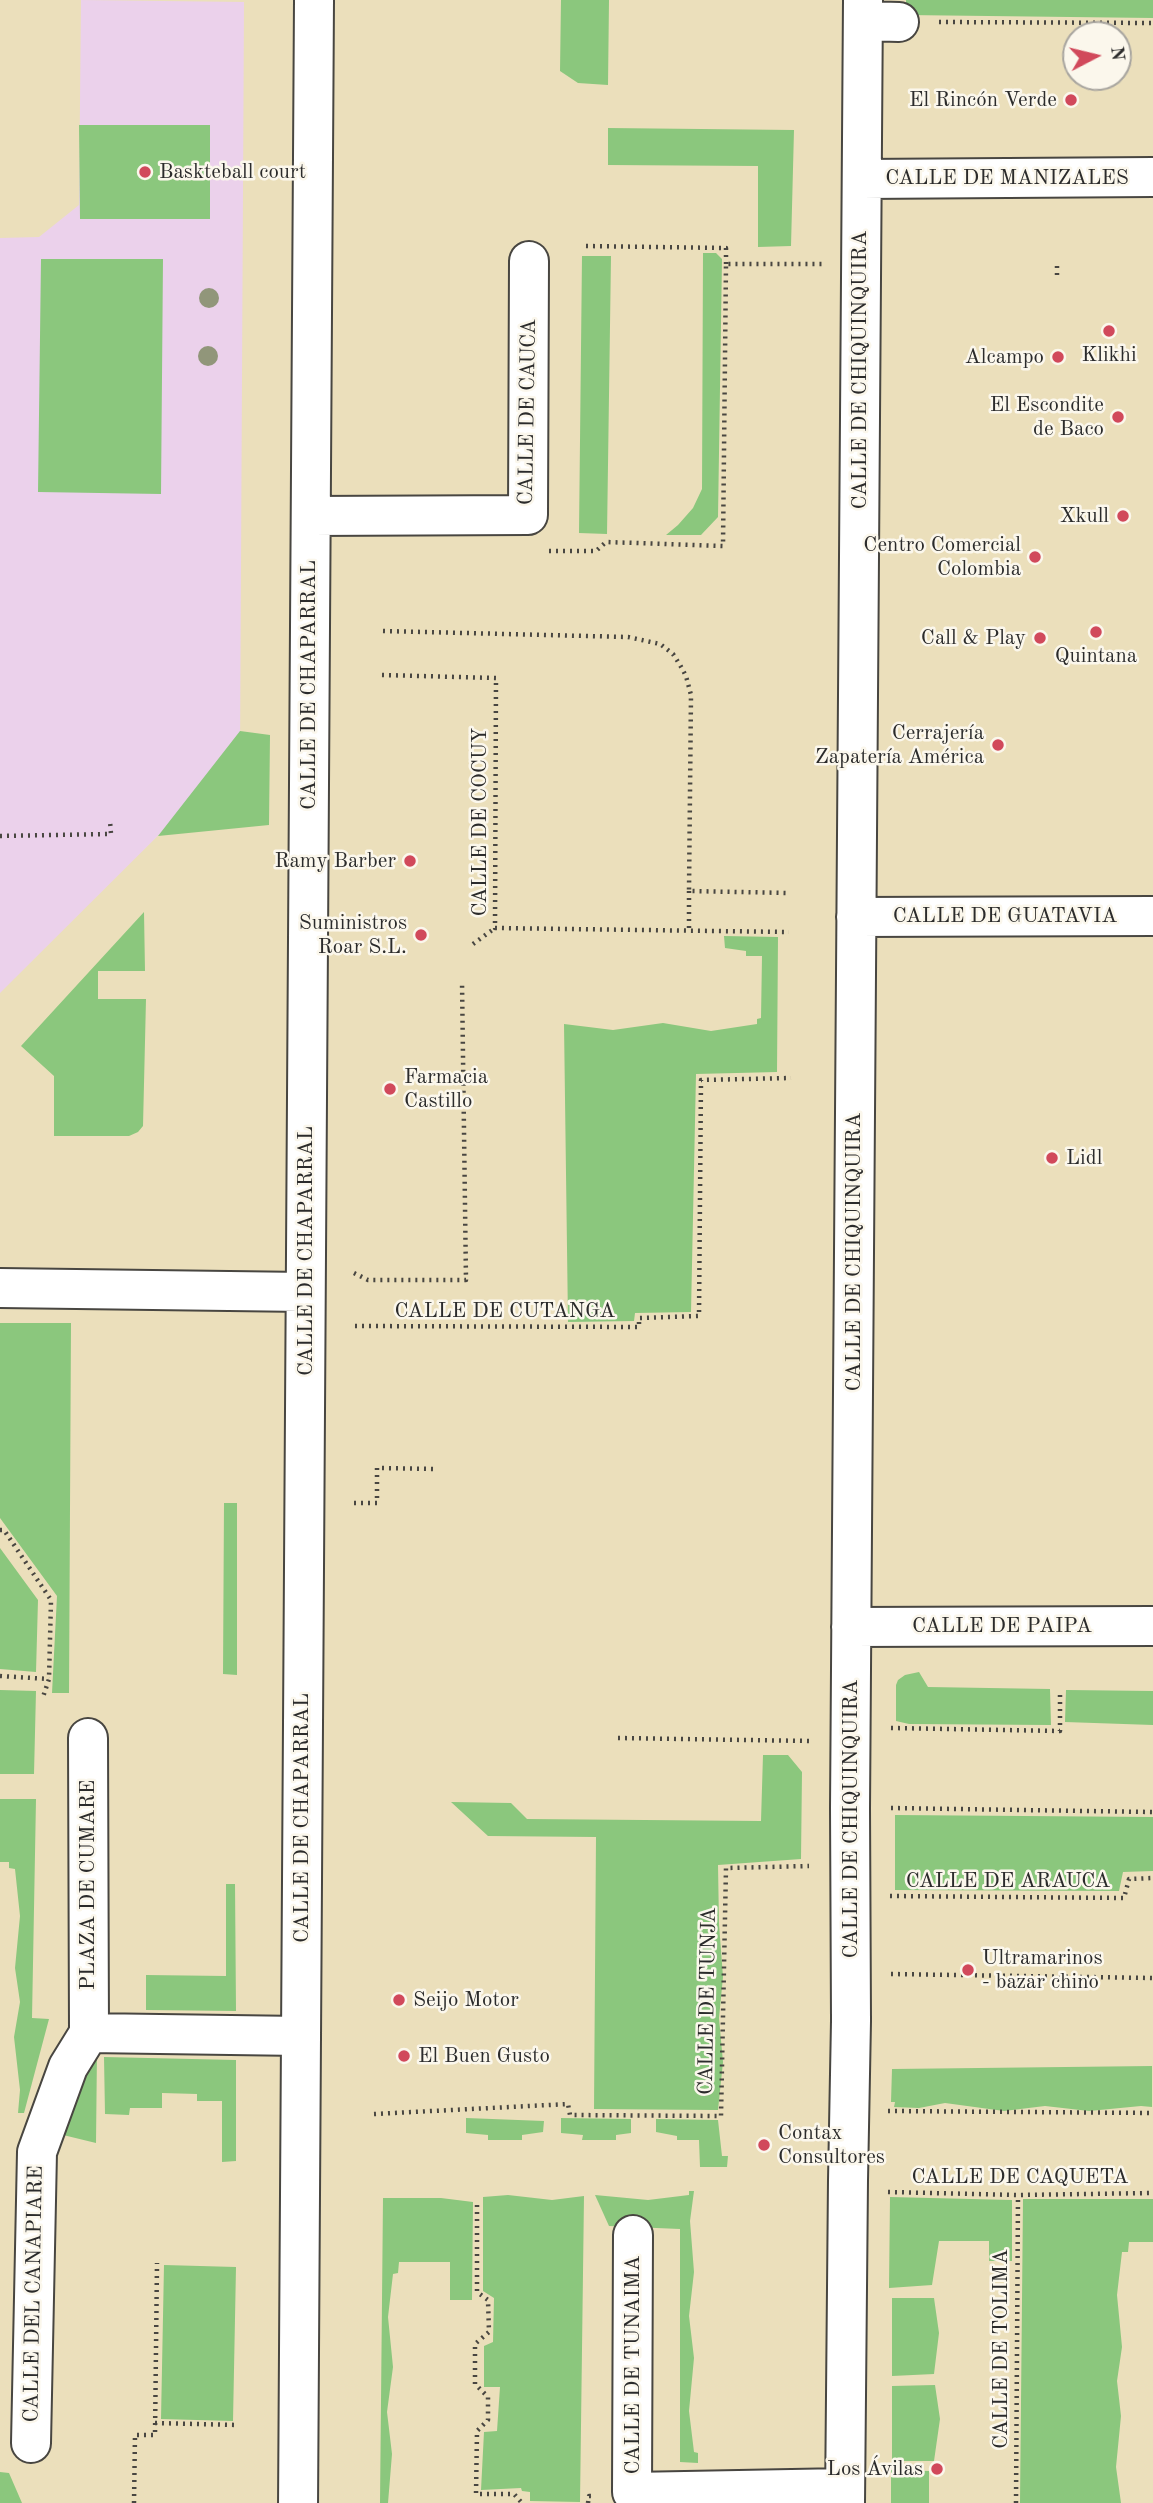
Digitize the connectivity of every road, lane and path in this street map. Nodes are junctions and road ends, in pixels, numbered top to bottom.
1 (314, 0) edge
2 (875, 14) edge
3 (1153, 23) edge
4 (1153, 177) edge
5 (862, 179) junction
6 (586, 246) dead end
7 (529, 261) dead end
8 (1057, 261) dead end
9 (726, 264) junction
10 (861, 264) junction
11 (1056, 275) dead end
12 (311, 516) junction
13 (596, 551) dead end
14 (383, 631) dead end
15 (382, 675) dead end
16 (110, 821) dead end
17 (0, 836) edge
18 (689, 891) junction
19 (789, 893) dead end
20 (1153, 915) edge
21 (856, 917) junction
22 (495, 928) junction
23 (689, 931) junction
24 (789, 932) dead end
25 (473, 944) dead end
26 (462, 981) dead end
27 (791, 1077) dead end
28 (354, 1273) dead end
29 (0, 1288) edge
30 (305, 1292) junction
31 (355, 1326) dead end
32 (435, 1469) dead end
33 (354, 1503) dead end
34 (0, 1530) edge
35 (1153, 1626) edge
36 (851, 1627) junction
37 (0, 1676) edge
38 (49, 1679) junction
39 (1060, 1694) dead end
40 (43, 1698) dead end
41 (891, 1728) dead end
42 (88, 1738) dead end
43 (618, 1738) dead end
44 (812, 1741) dead end
45 (891, 1808) dead end
46 (1153, 1812) edge
47 (810, 1866) dead end
48 (1153, 1878) edge
49 (890, 1896) dead end
50 (890, 1974) dead end
51 (1153, 1978) edge
52 (89, 2033) junction
53 (301, 2036) junction
54 (898, 2111) dead end
55 (1153, 2113) edge
56 (374, 2114) dead end
57 (886, 2192) dead end
58 (1153, 2193) edge
59 (1018, 2195) junction
60 (477, 2205) dead end
61 (633, 2235) dead end
62 (157, 2263) dead end
63 (155, 2423) junction
64 (239, 2425) dead end
65 (31, 2443) dead end
66 (845, 2496) edge
67 (134, 2503) edge
68 (298, 2503) edge
69 (522, 2503) edge
70 (1016, 2503) edge

1 - 12 street, CALLE DE CHAPARRAL
2 - 3 path
2 - 5 street, CALLE DE CHIQUINQUIRA
4 - 5 street, CALLE DE MANIZALES
5 - 10 street, CALLE DE CHIQUINQUIRA
6 - 9 path
7 - 12 street, CALLE DE CAUCA
8 - 11 path
9 - 10 path
9 - 13 path
10 - 21 street, CALLE DE CHIQUINQUIRA
12 - 30 street, CALLE DE CHAPARRAL
14 - 18 path
15 - 22 path, CALLE DE COCUY
16 - 17 path
18 - 19 path
18 - 23 path
20 - 21 street, CALLE DE GUATAVIA
21 - 36 street, CALLE DE CHIQUINQUIRA
22 - 23 path, CALLE DE COCUY
22 - 25 path
23 - 24 path, CALLE DE COCUY
26 - 28 path
27 - 31 path, CALLE DE CUTANGA
29 - 30 street
30 - 53 street, CALLE DE CHAPARRAL
32 - 33 path
34 - 38 path
35 - 36 street, CALLE DE PAIPA
36 - 66 street, CALLE DE CHIQUINQUIRA
37 - 38 path
38 - 40 path
39 - 41 path
42 - 52 street, PLAZA DE CUMARE
43 - 44 path
45 - 46 path
47 - 56 path, CALLE DE TUNJA
48 - 49 path, CALLE DE ARAUCA
50 - 51 path
52 - 53 street
52 - 65 street, CALLE DEL CANAPIARE
53 - 68 street, CALLE DE CHAPARRAL
54 - 55 path
57 - 59 path, CALLE DE CAQUETA
58 - 59 path, CALLE DE CAQUETA
59 - 70 path, CALLE DE TOLIMA
60 - 69 path
61 - 66 street, CALLE DE TUNAIMA
62 - 63 path
63 - 64 path
63 - 67 path

